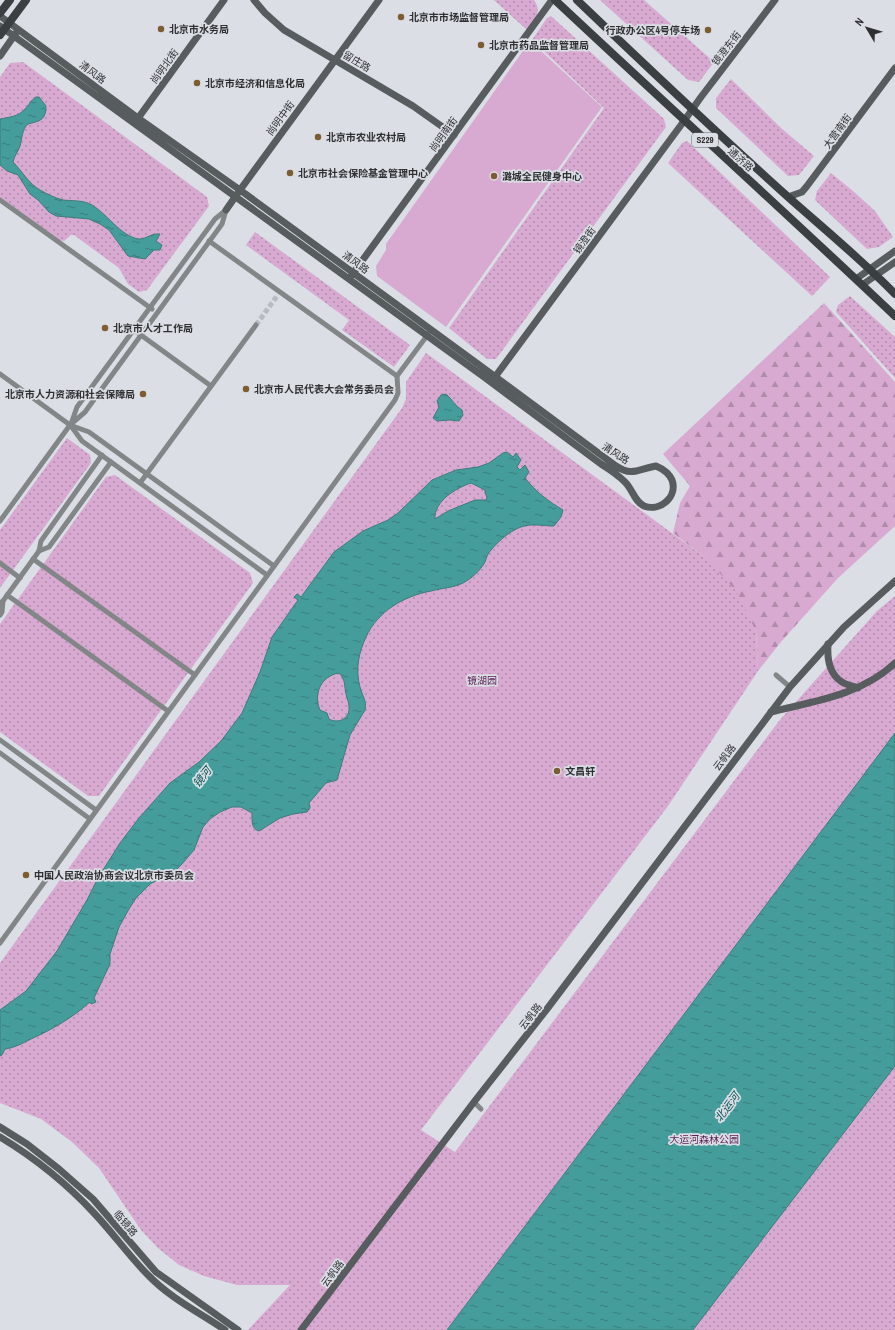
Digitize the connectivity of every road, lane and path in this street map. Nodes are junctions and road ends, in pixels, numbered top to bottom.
1 (10, 0) edge
2 (26, 0) edge
3 (224, 0) edge
4 (254, 0) edge
5 (379, 0) edge
6 (554, 0) edge
7 (576, 0) edge
8 (775, 0) edge
9 (0, 14) edge
10 (3, 28) edge
11 (19, 30) junction
12 (14, 37) junction
13 (0, 56) edge
14 (335, 60) junction
15 (895, 68) edge
16 (693, 109) junction
17 (136, 121) junction
18 (684, 121) junction
19 (454, 135) junction
20 (240, 190) junction
21 (236, 196) junction
22 (788, 197) junction
23 (0, 200) edge
24 (226, 210) junction
25 (209, 241) junction
26 (895, 251) edge
27 (895, 262) edge
28 (870, 269) junction
29 (351, 276) junction
30 (876, 276) junction
31 (856, 279) junction
32 (862, 285) junction
33 (895, 294) edge
34 (150, 308) junction
35 (157, 312) junction
36 (895, 316) edge
37 (256, 325) tunnel mouth
38 (134, 330) junction
39 (429, 333) junction
40 (141, 335) junction
41 (0, 374) edge
42 (397, 376) junction
43 (493, 380) junction
44 (211, 386) junction
45 (70, 425) junction
46 (102, 455) junction
47 (111, 462) junction
48 (146, 474) junction
49 (140, 483) junction
50 (0, 521) edge
51 (39, 551) junction
52 (33, 559) junction
53 (0, 563) edge
54 (274, 566) junction
55 (268, 575) junction
56 (20, 578) junction
57 (895, 581) edge
58 (8, 595) junction
59 (1, 602) edge
60 (0, 615) edge
61 (828, 644) junction
62 (895, 663) edge
63 (194, 675) junction
64 (776, 676) dead end
65 (790, 687) junction
66 (858, 688) junction
67 (168, 711) junction
68 (771, 712) junction
69 (0, 740) edge
70 (0, 753) edge
71 (96, 810) junction
72 (90, 819) junction
73 (0, 943) edge
74 (474, 1102) junction
75 (481, 1109) dead end
76 (0, 1127) edge
77 (0, 1137) edge
78 (225, 1330) edge
79 (238, 1330) edge
80 (301, 1330) edge

1 - 9 main road
2 - 10 main road
3 - 17 street, 尚明北街
4 - 14 street, 留庄路
5 - 14 street, 尚明中街
6 - 18 main road, 通济路 / S229
6 - 19 street, 尚明南街
7 - 16 main road, 通济路 / S229
8 - 16 street, 镜澄东街
9 - 10 street, 清风路
10 - 11 street, 清风路
10 - 12 street, 清风路
11 - 12 street
11 - 17 street, 清风路
12 - 13 street
12 - 17 street, 清风路
14 - 19 street, 留庄路
14 - 20 street, 尚明中街
15 - 22 street, 大营南街
16 - 18 street, 镜澄街
16 - 22 main road, 通济路 / S229
17 - 20 street, 清风路
17 - 21 street, 清风路
18 - 31 main road, 通济路 / S229
18 - 43 street, 镜澄街
19 - 29 street, 尚明南街
20 - 21 street, 尚明中街
20 - 29 street, 清风路
21 - 24 street, 尚明中街
21 - 29 street, 清风路
22 - 28 main road, 通济路 / S229
23 - 34 street
24 - 25 street
24 - 34 street
25 - 35 street
25 - 42 street
26 - 28 street
27 - 30 street
28 - 30 main road, 通济路
28 - 31 street
29 - 39 street, 清风路
30 - 32 street
30 - 33 main road, 通济路
31 - 32 main road, 通济路
32 - 36 main road, 通济路
34 - 35 street
34 - 38 street
35 - 40 street
37 - 44 street
38 - 40 street
38 - 45 street
39 - 42 street
39 - 43 street, 清风路
40 - 44 street
40 - 45 street
41 - 45 street
42 - 54 street
43 - 43 street, 清风路
44 - 48 street
45 - 46 street
45 - 48 street
45 - 50 street
46 - 47 street
46 - 51 street
47 - 49 street
47 - 51 street
48 - 49 street
48 - 54 street
49 - 55 street
51 - 52 street
52 - 56 street
52 - 63 street
53 - 56 street
54 - 55 street
55 - 63 street
56 - 58 street
57 - 61 street, 云帆路
58 - 59 street
58 - 67 street
59 - 60 street
61 - 65 street, 云帆路
61 - 66 street
62 - 66 street
63 - 67 street
64 - 65 street
65 - 68 street, 云帆路
66 - 68 street
67 - 71 street
68 - 74 street, 云帆路
69 - 71 street
70 - 72 street
71 - 72 street
72 - 73 street
74 - 75 street
74 - 80 street, 云帆路
76 - 79 street, 临镜路
77 - 78 street, 临镜路

